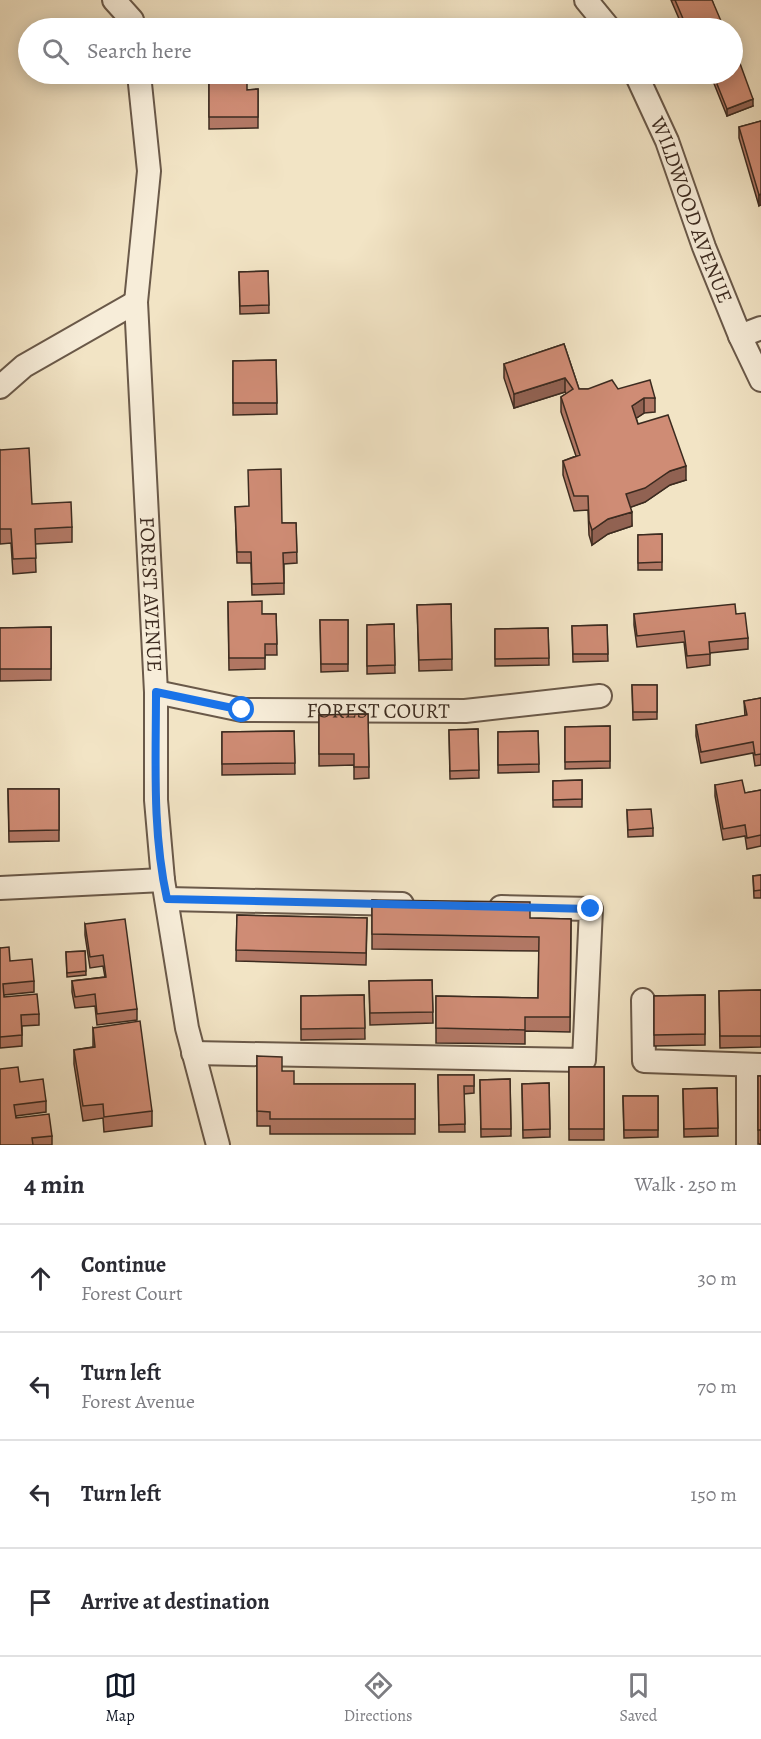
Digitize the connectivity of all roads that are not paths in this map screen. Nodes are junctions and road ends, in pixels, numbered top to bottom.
1 (114, 0) edge
2 (586, 0) edge
3 (130, 18) edge
4 (601, 18) edge
5 (140, 84) edge
6 (641, 84) edge
7 (136, 302) junction
8 (751, 332) edge
9 (761, 380) edge
10 (0, 387) edge
11 (156, 692) junction
12 (600, 696) dead end
13 (0, 888) edge
14 (165, 890) junction
15 (426, 905) edge
16 (485, 906) edge
17 (643, 1000) dead end
18 (193, 1053) junction
19 (754, 1065) edge
20 (218, 1145) edge
21 (748, 1145) edge

1 - 3 street
2 - 4 street
5 - 7 street, FOREST AVENUE
6 - 8 street, WILDWOOD AVENUE
7 - 10 street
7 - 11 street, FOREST AVENUE
8 - 9 street, WILDWOOD AVENUE
11 - 12 street, FOREST COURT
11 - 14 street, FOREST AVENUE
13 - 14 street
14 - 15 street
14 - 18 street, FOREST AVENUE
16 - 18 street
17 - 19 street
18 - 20 street, FOREST AVENUE
19 - 21 street

